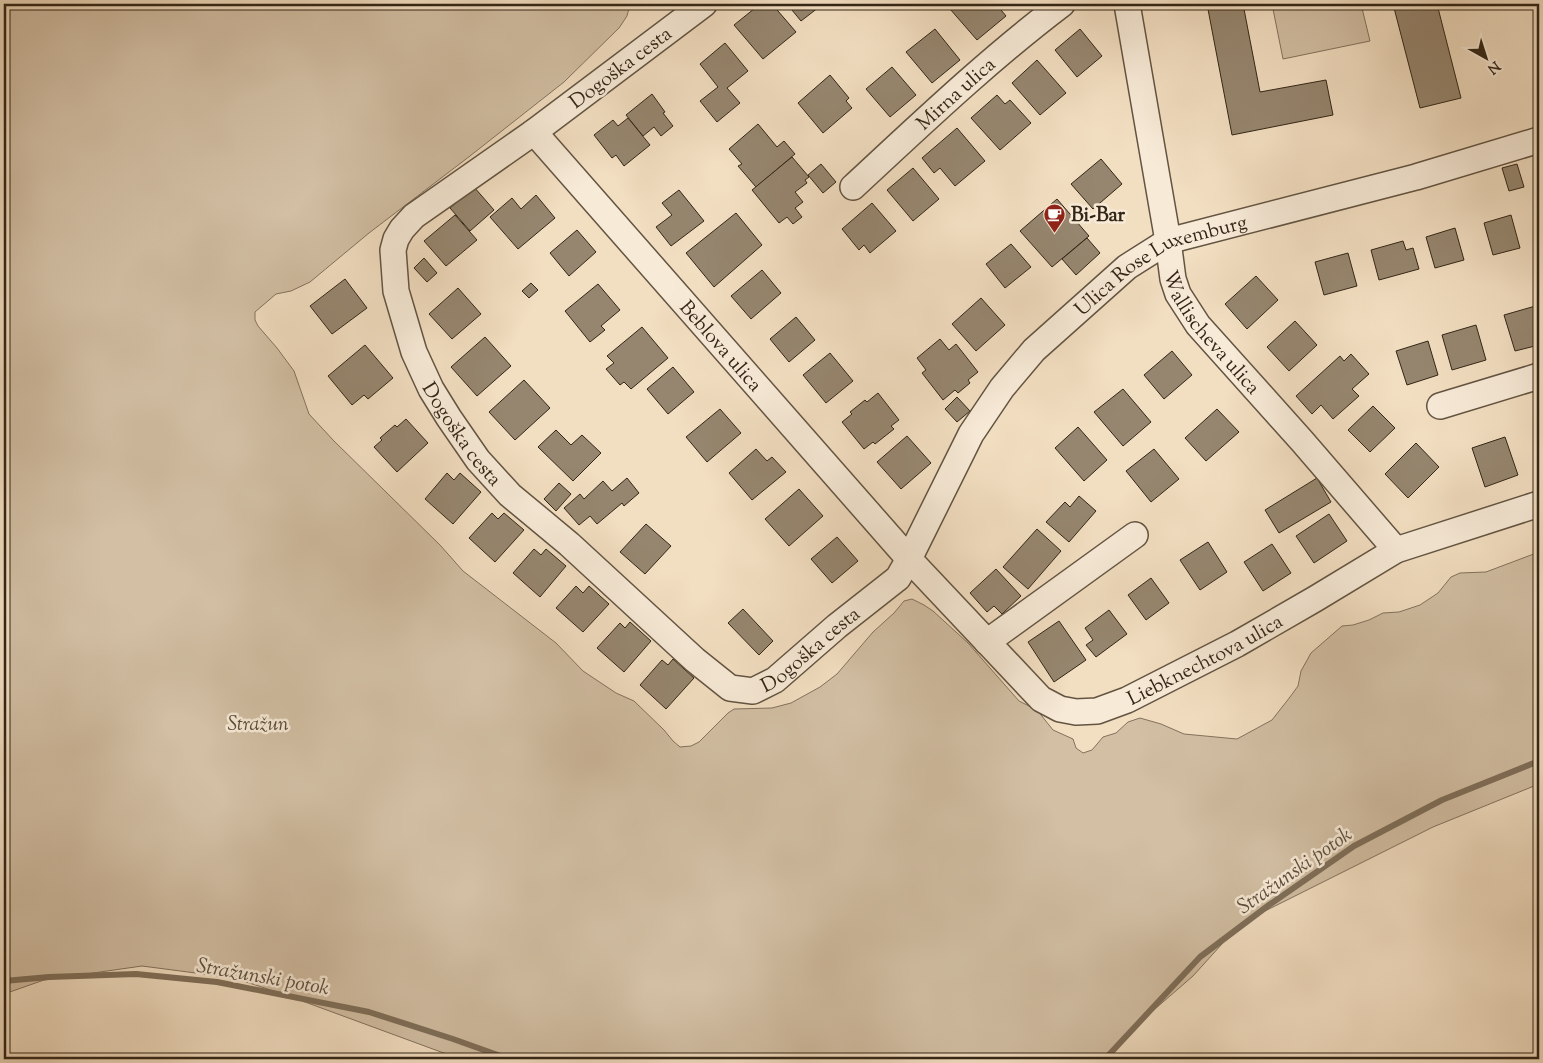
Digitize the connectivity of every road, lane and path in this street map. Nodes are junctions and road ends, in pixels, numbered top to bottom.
1 (704, 4) edge
2 (1062, 4) edge
3 (1127, 4) edge
4 (534, 132) junction
5 (1539, 140) edge
6 (854, 187) dead end
7 (1168, 241) junction
8 (1539, 376) edge
9 (1440, 406) dead end
10 (1539, 504) edge
11 (1135, 535) dead end
12 (1396, 550) junction
13 (909, 559) junction
14 (987, 642) junction

1 - 4 street, Dogoška cesta
2 - 6 street, Mirna ulica
3 - 7 street, Wallischeva ulica
4 - 13 street, Beblova ulica
4 - 13 street, Dogoška cesta
5 - 7 street, Ulica Rose Luxemburg
7 - 12 street, Wallischeva ulica
7 - 13 street, Ulica Rose Luxemburg
8 - 9 street
10 - 12 street, Liebknechtova ulica
11 - 14 street
12 - 14 street, Liebknechtova ulica
13 - 14 street, Liebknechtova ulica

